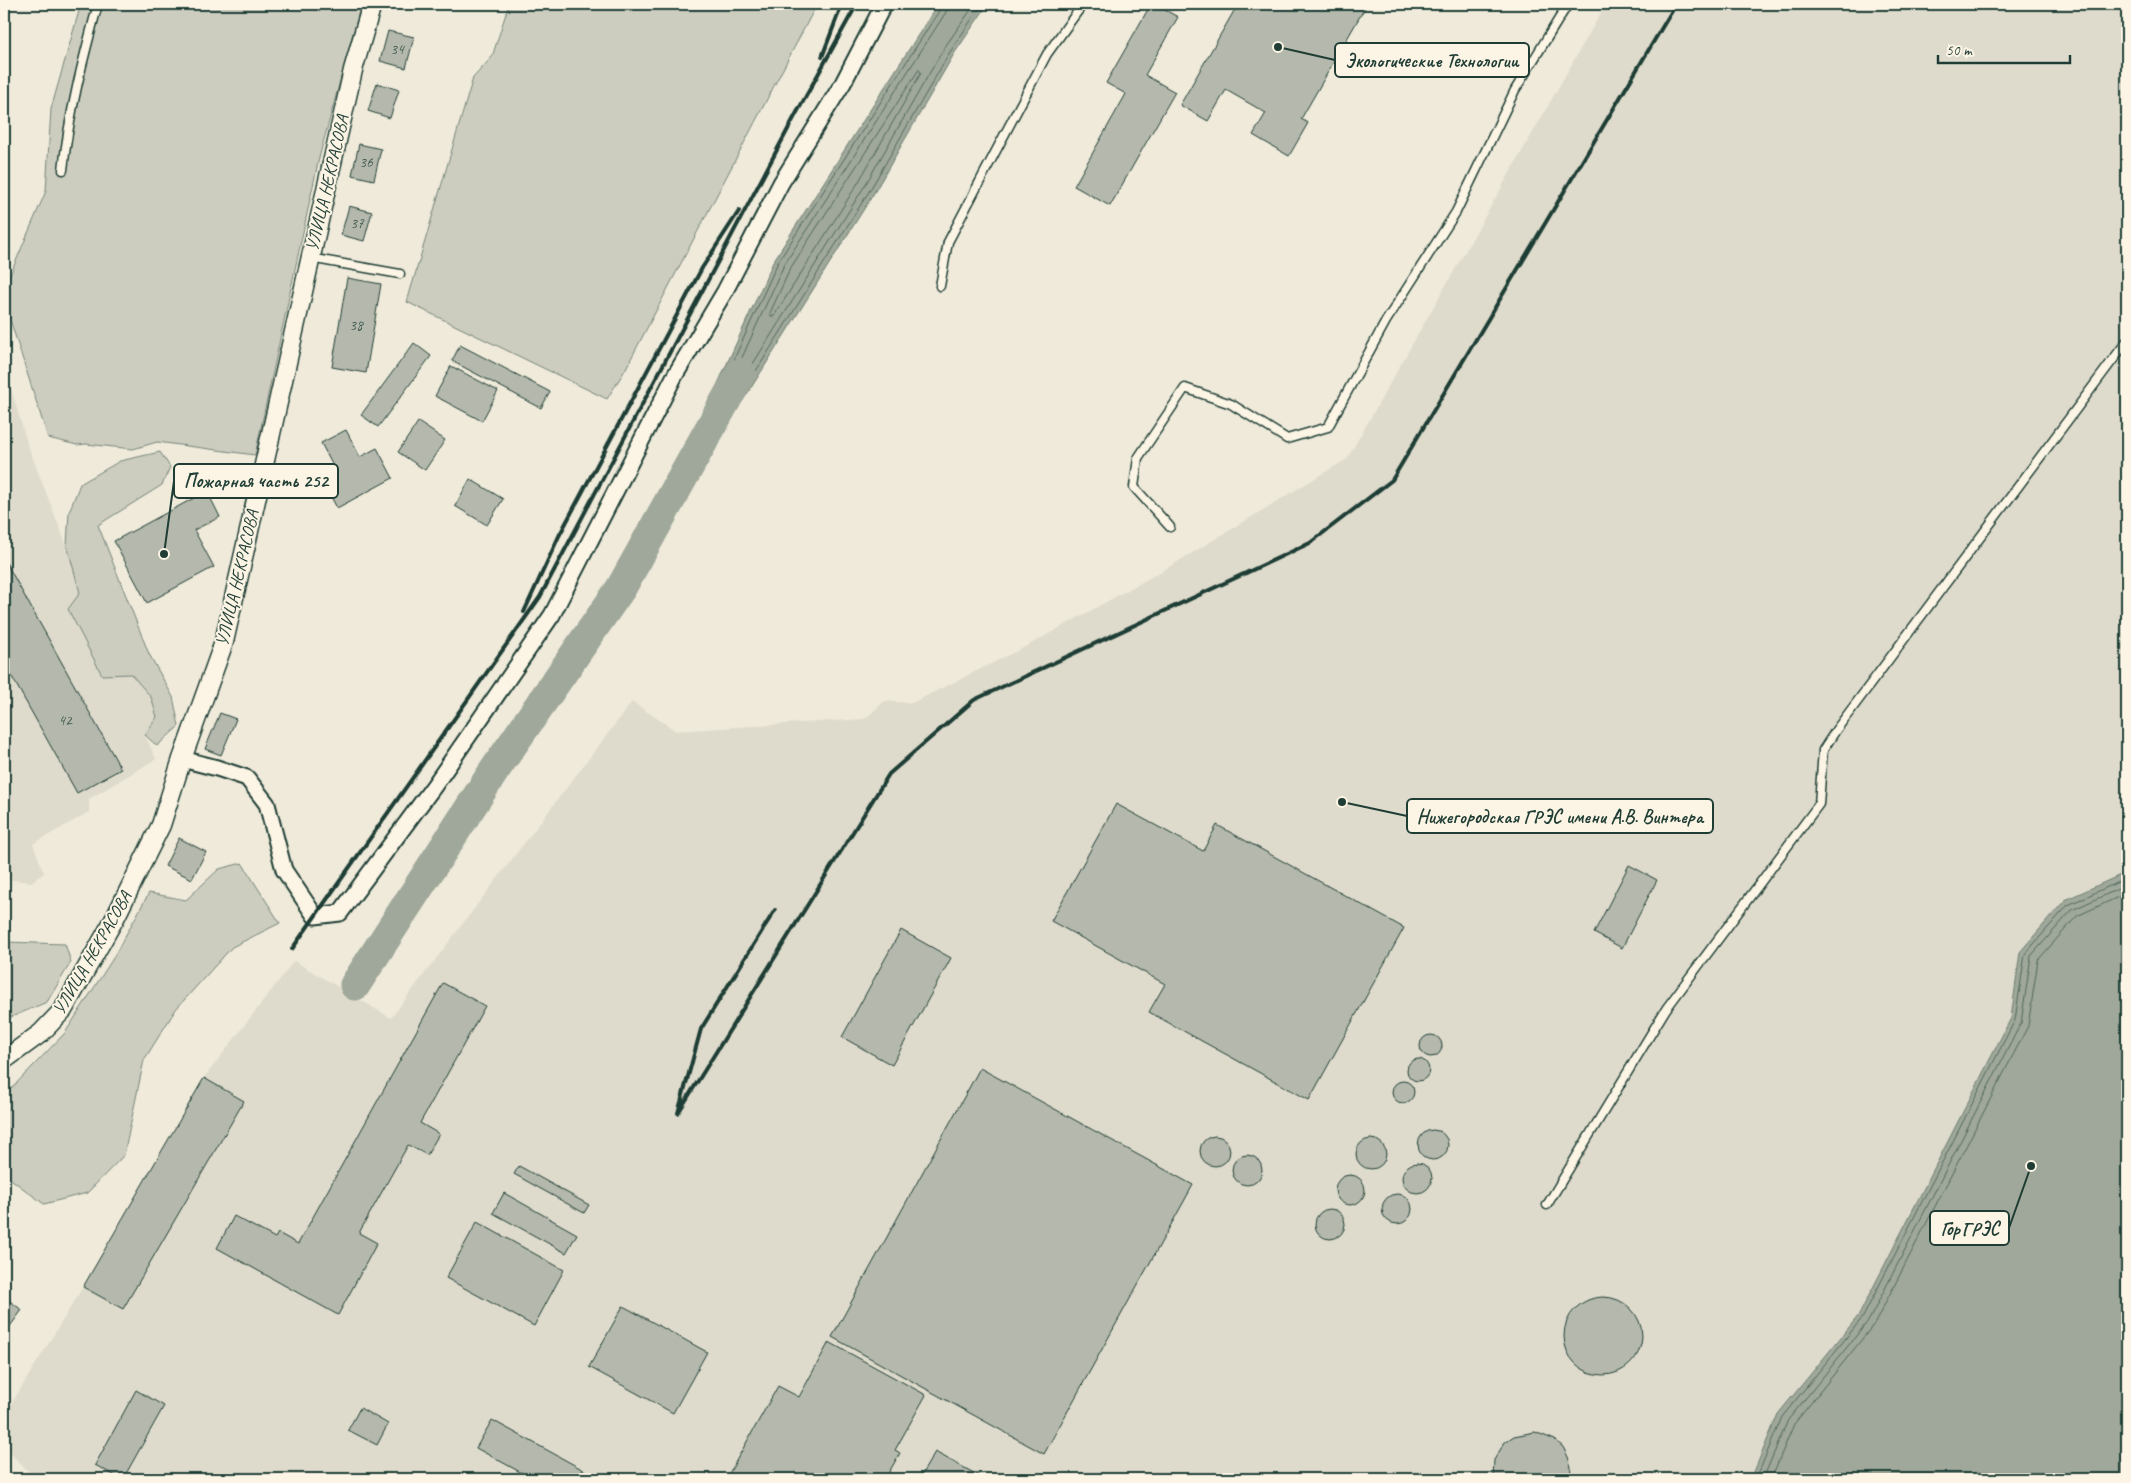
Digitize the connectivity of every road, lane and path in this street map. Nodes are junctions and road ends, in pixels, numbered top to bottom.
1 (98, 4) edge
2 (372, 4) edge
3 (884, 4) edge
4 (1083, 4) edge
5 (1568, 4) edge
6 (63, 170) dead end
7 (310, 258) junction
8 (400, 274) dead end
9 (940, 286) dead end
10 (2127, 341) edge
11 (1170, 527) dead end
12 (182, 759) junction
13 (8, 1052) edge
14 (1547, 1205) dead end

1 - 6 lane
2 - 7 street, УЛИЦА НЕКРАСОВА
3 - 12 street
4 - 9 lane
5 - 11 lane
7 - 8 lane
7 - 12 street, УЛИЦА НЕКРАСОВА
10 - 14 lane
12 - 13 street, УЛИЦА НЕКРАСОВА

